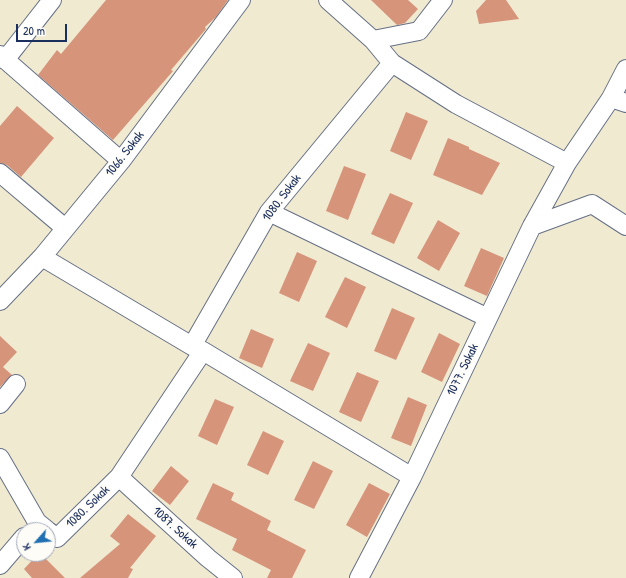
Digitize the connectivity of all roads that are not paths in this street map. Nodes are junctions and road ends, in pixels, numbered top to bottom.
1 (52, 0) edge
2 (241, 0) edge
3 (328, 0) edge
4 (442, 0) edge
5 (373, 40) junction
6 (3, 58) edge
7 (392, 63) junction
8 (626, 69) edge
9 (619, 100) edge
10 (121, 161) junction
11 (568, 163) junction
12 (0, 173) edge
13 (269, 212) junction
14 (532, 226) junction
15 (626, 226) edge
16 (66, 228) junction
17 (42, 257) junction
18 (0, 301) edge
19 (488, 318) junction
20 (198, 348) junction
21 (16, 384) dead end
22 (0, 404) edge
23 (0, 458) edge
24 (119, 477) junction
25 (412, 477) junction
26 (39, 522) edge
27 (55, 522) edge
28 (16, 546) edge
29 (0, 564) edge
30 (233, 578) edge
31 (359, 578) edge

1 - 6 street
2 - 10 street, 1066. Sokak
3 - 5 street
4 - 5 street
5 - 7 street
6 - 10 street
7 - 11 street
7 - 13 street, 1080. Sokak
8 - 9 street, 1077. Sokak
9 - 11 street, 1077. Sokak
10 - 16 street, 1066. Sokak
11 - 14 street, 1077. Sokak
12 - 16 street
13 - 19 street
13 - 20 street, 1080. Sokak
14 - 15 street
14 - 19 street, 1077. Sokak
16 - 17 street, 1066. Sokak
17 - 18 street, 1066. Sokak
17 - 20 street
19 - 25 street, 1077. Sokak
20 - 24 street, 1080. Sokak
20 - 25 street
21 - 22 street
23 - 26 street
24 - 27 street, 1080. Sokak
24 - 30 street, 1087. Sokak
25 - 31 street, 1077. Sokak
28 - 29 street

